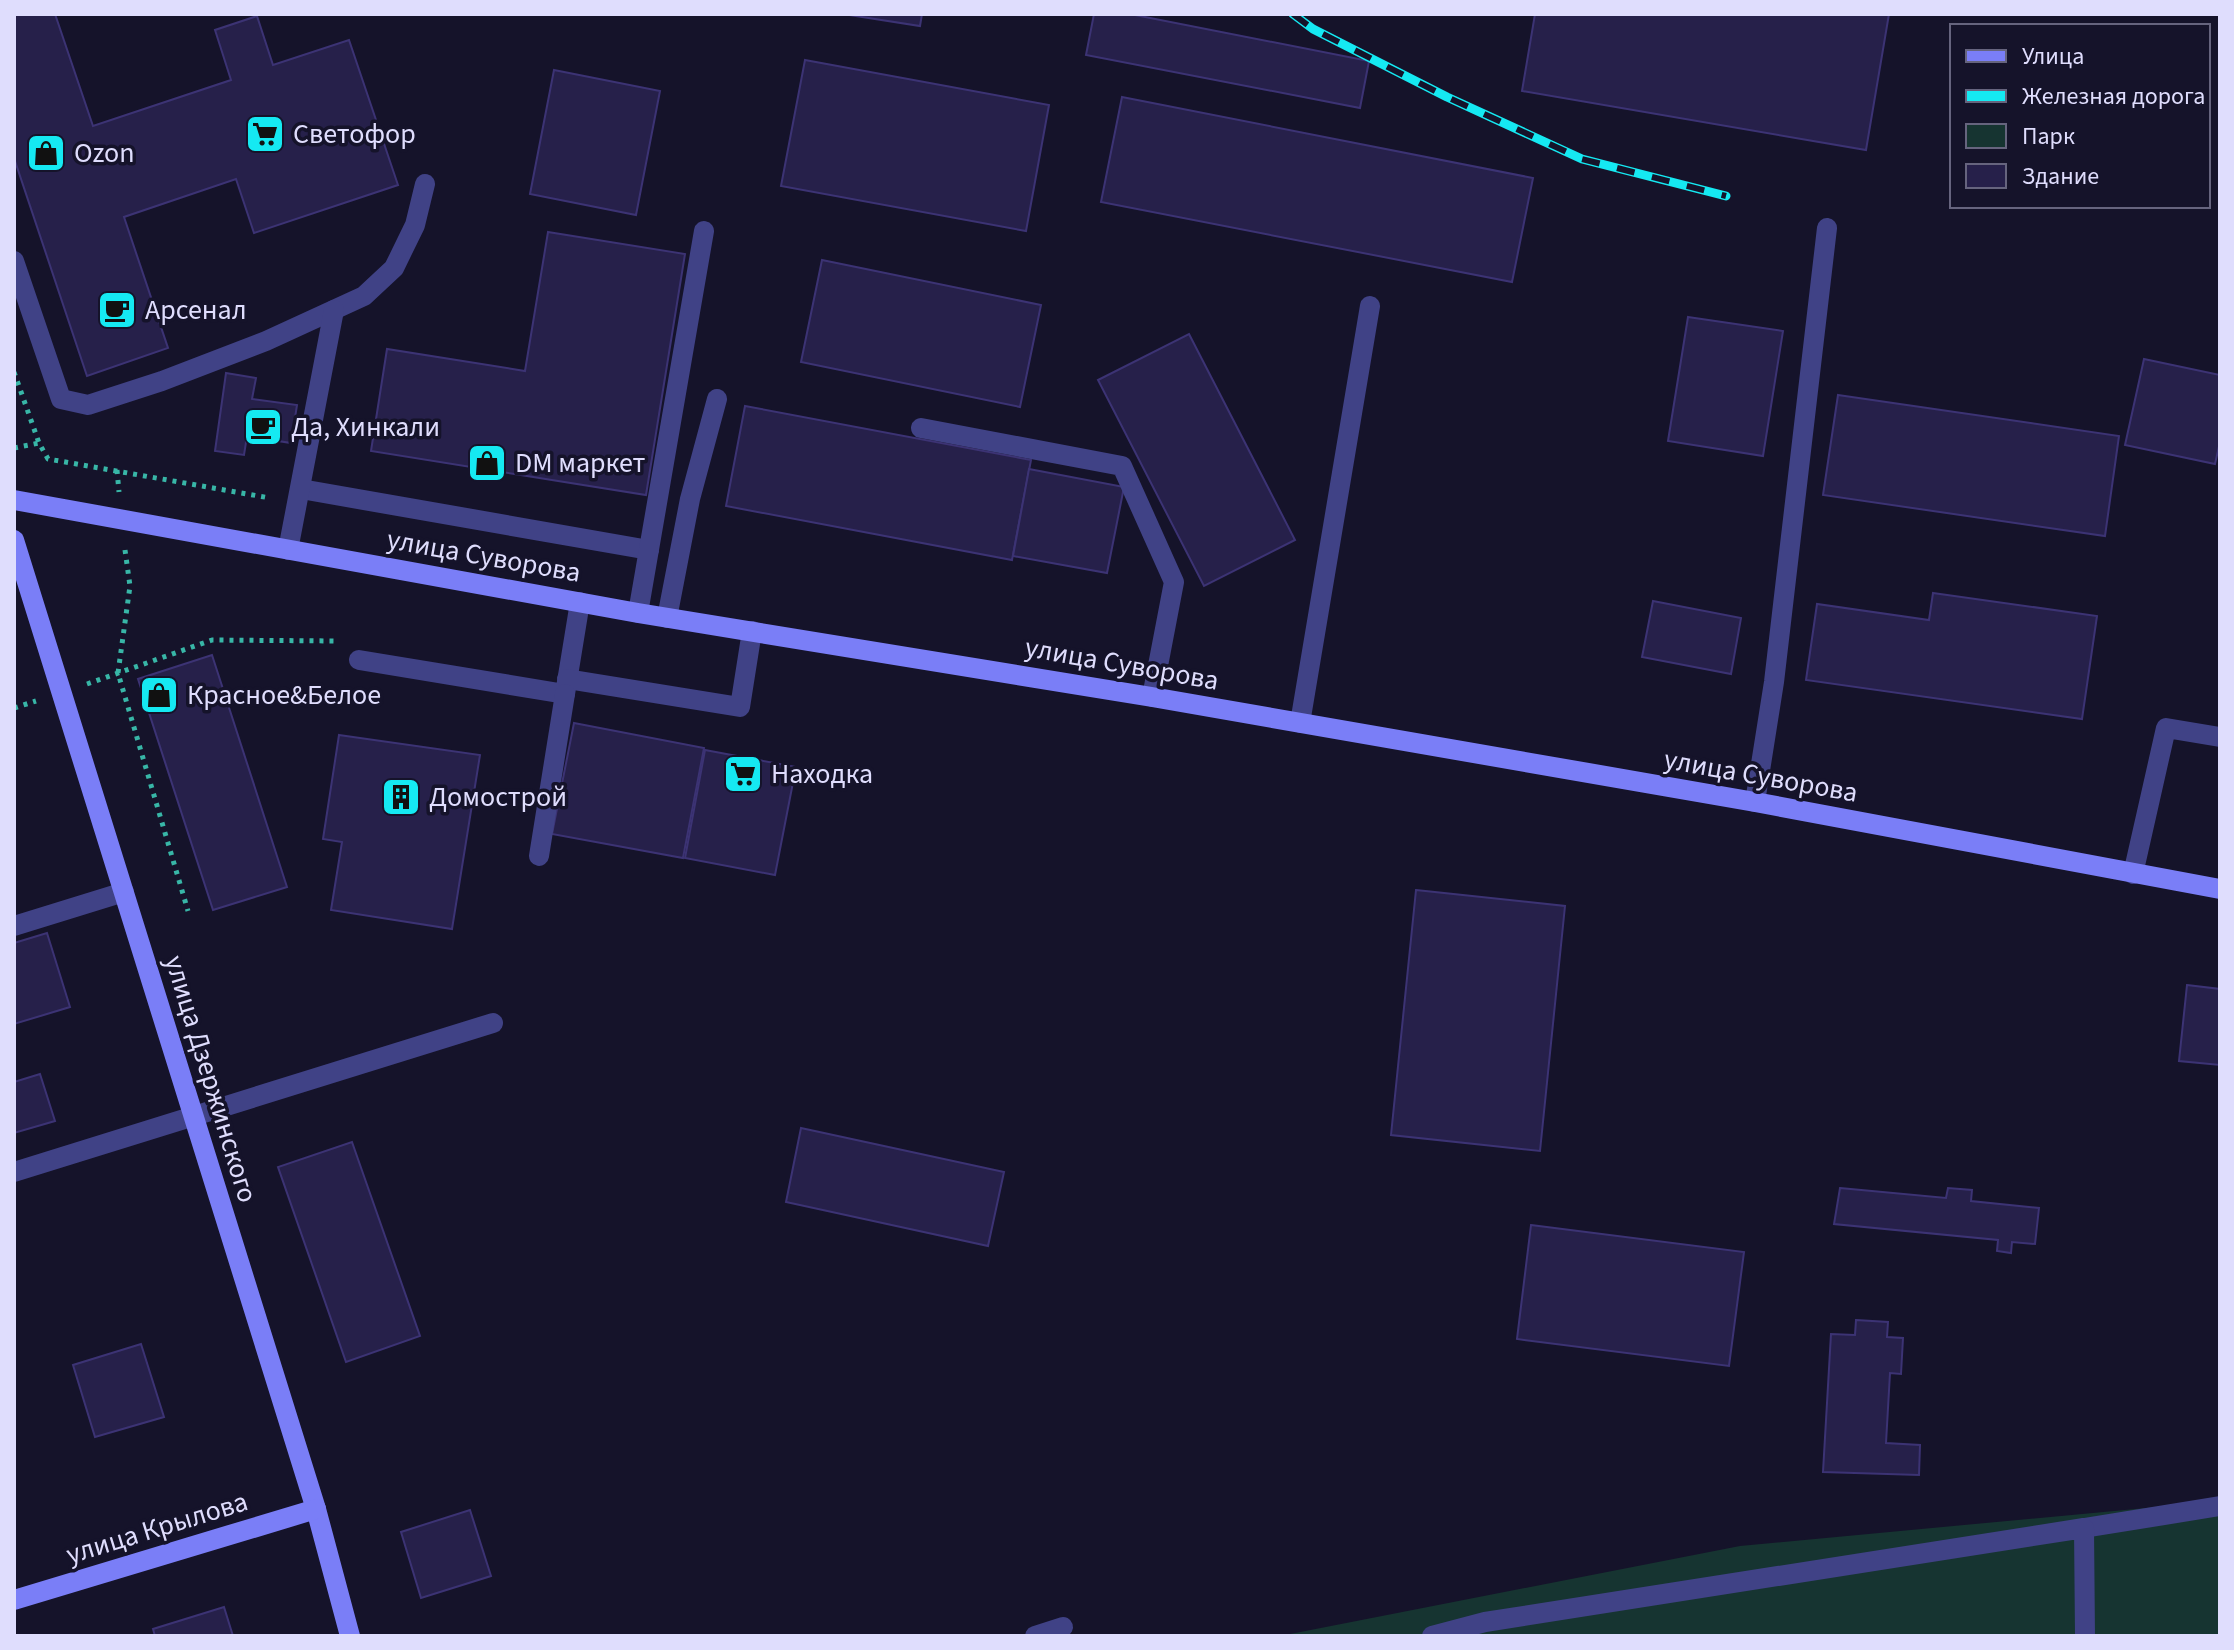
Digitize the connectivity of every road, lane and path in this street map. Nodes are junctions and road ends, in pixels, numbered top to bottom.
1 (425, 184) dead end
2 (1827, 228) dead end
3 (704, 231) dead end
4 (14, 261) edge
5 (1370, 306) dead end
6 (334, 310) junction
7 (14, 372) edge
8 (717, 399) dead end
9 (921, 428) dead end
10 (14, 448) edge
11 (117, 470) dead end
12 (301, 489) junction
13 (14, 500) edge
14 (120, 519) junction
15 (14, 540) edge
16 (288, 550) junction
17 (649, 550) junction
18 (580, 602) junction
19 (638, 613) junction
20 (667, 618) junction
21 (752, 631) junction
22 (356, 651) joint
23 (118, 673) junction
24 (566, 686) junction
25 (1152, 697) junction
26 (1300, 723) junction
27 (2220, 737) edge
28 (1755, 802) junction
29 (539, 856) dead end
30 (2133, 874) junction
31 (2220, 889) edge
32 (124, 892) junction
33 (188, 911) dead end
34 (14, 926) edge
35 (493, 1023) dead end
36 (193, 1117) junction
37 (14, 1172) edge
38 (2220, 1506) edge
39 (316, 1509) junction
40 (2084, 1528) junction
41 (14, 1600) edge
42 (1063, 1627) dead end
43 (350, 1636) edge
44 (1035, 1636) edge
45 (1432, 1636) edge
46 (2085, 1636) edge

1 - 6 lane
2 - 28 lane
3 - 17 lane
4 - 6 lane
5 - 26 lane
6 - 12 lane
7 - 10 path
8 - 20 lane
9 - 25 lane
11 - 14 path
12 - 16 lane
12 - 17 lane
13 - 14 street, улица Суворова
14 - 16 street, улица Суворова
14 - 23 path
15 - 32 street, улица Дзержинского
16 - 18 street, улица Суворова
17 - 19 lane
18 - 19 street, улица Суворова
18 - 24 lane
19 - 20 street, улица Суворова
20 - 21 street, улица Суворова
21 - 24 lane
21 - 25 street, улица Суворова
22 - 23 path
22 - 24 lane
23 - 33 path
24 - 29 lane
25 - 26 street, улица Суворова
26 - 28 street, улица Суворова
27 - 30 lane
28 - 30 street, улица Суворова
30 - 31 street, улица Суворова
32 - 34 lane
32 - 36 street, улица Дзержинского
35 - 36 lane
36 - 37 lane
36 - 39 street, улица Дзержинского
38 - 40 lane
39 - 41 street, улица Крылова
39 - 43 street, улица Дзержинского
40 - 45 lane
40 - 46 lane
42 - 44 lane

